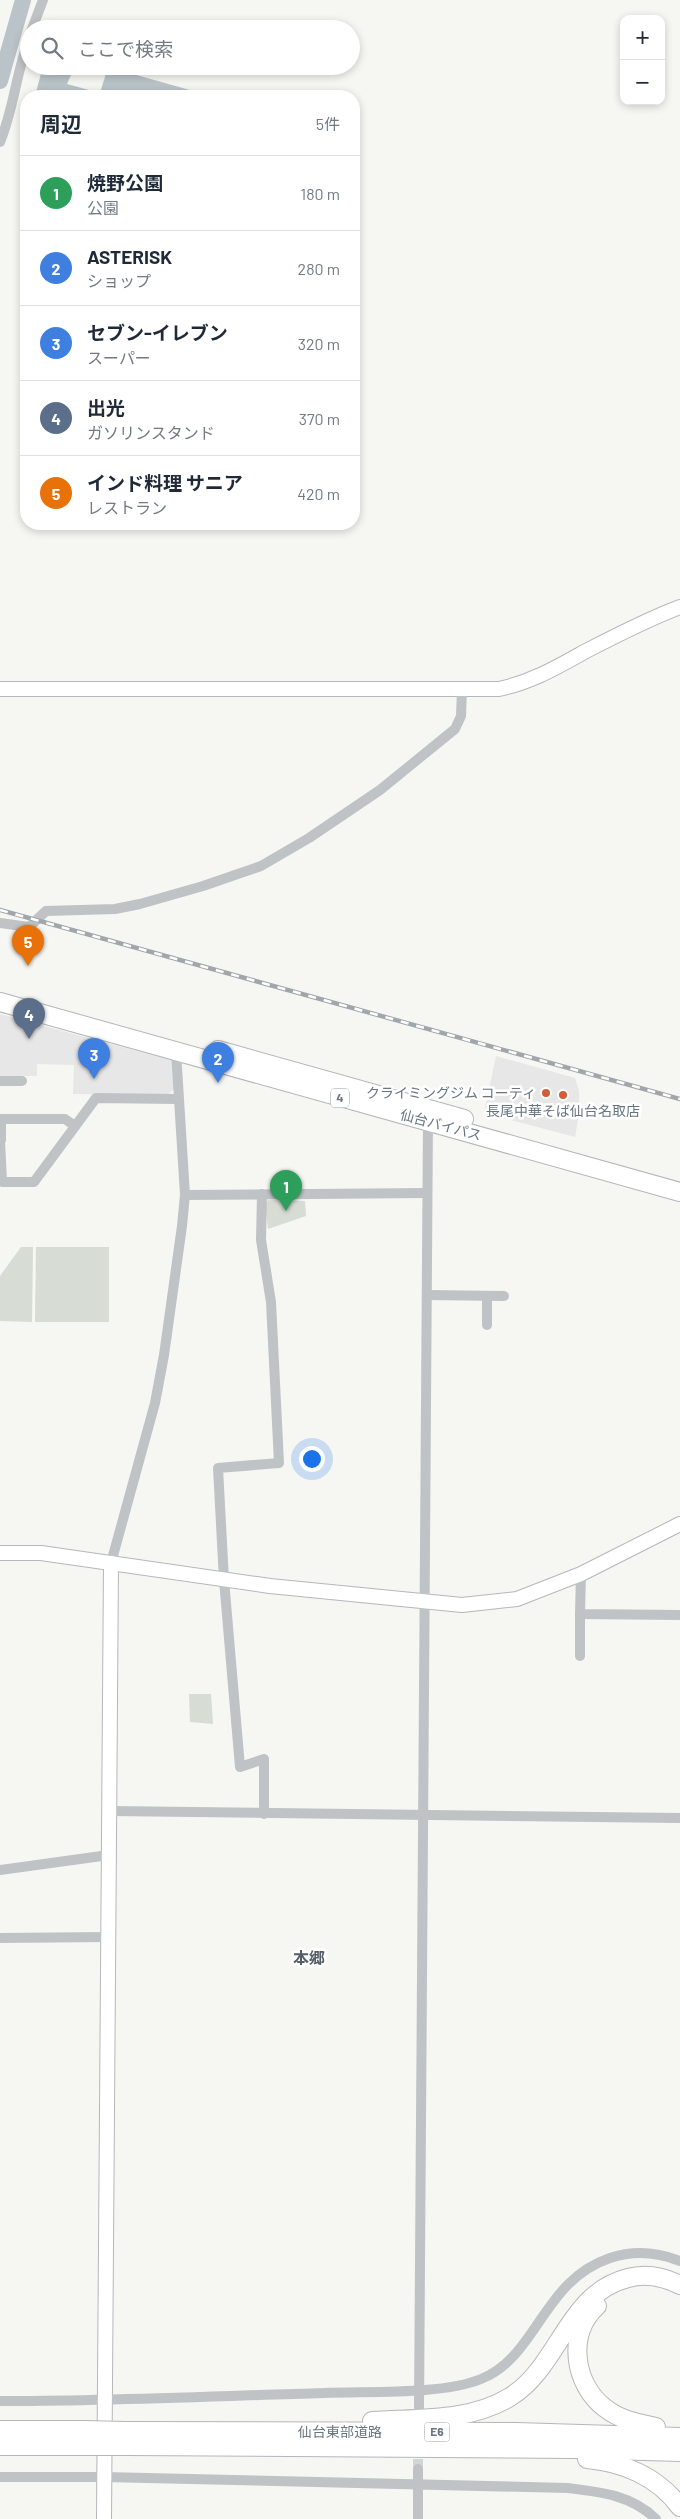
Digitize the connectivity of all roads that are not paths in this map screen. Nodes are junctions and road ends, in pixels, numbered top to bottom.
1 (43, 0) edge
2 (35, 20) edge
3 (20, 62) edge
4 (0, 142) edge
5 (680, 607) edge
6 (0, 689) edge
7 (462, 690) junction
8 (0, 923) edge
9 (0, 990) edge
10 (0, 1002) edge
11 (176, 1051) junction
12 (0, 1081) edge
13 (22, 1081) dead end
14 (178, 1099) junction
15 (428, 1115) junction
16 (75, 1126) junction
17 (0, 1140) edge
18 (680, 1180) edge
19 (680, 1192) edge
20 (427, 1193) junction
21 (262, 1194) junction
22 (185, 1195) junction
23 (428, 1295) junction
24 (487, 1296) junction
25 (504, 1296) dead end
26 (487, 1325) dead end
27 (680, 1524) edge
28 (0, 1553) edge
29 (111, 1563) junction
30 (581, 1574) junction
31 (224, 1580) junction
32 (424, 1603) junction
33 (580, 1614) junction
34 (680, 1615) edge
35 (580, 1656) dead end
36 (109, 1811) junction
37 (264, 1814) junction
38 (423, 1816) junction
39 (680, 1818) edge
40 (109, 1855) junction
41 (0, 1870) edge
42 (0, 1938) edge
43 (109, 1938) junction
44 (680, 2262) edge
45 (680, 2285) edge
46 (680, 2297) edge
47 (419, 2389) junction
48 (0, 2401) edge
49 (104, 2401) junction
50 (419, 2408) dead end
51 (680, 2429) edge
52 (0, 2430) edge
53 (194, 2431) junction
54 (680, 2437) edge
55 (84, 2438) junction
56 (125, 2438) junction
57 (0, 2446) edge
58 (364, 2447) junction
59 (680, 2452) edge
60 (418, 2469) tunnel mouth
61 (0, 2477) edge
62 (104, 2477) junction
63 (418, 2484) junction
64 (680, 2507) edge
65 (104, 2519) edge
66 (418, 2519) edge
67 (656, 2519) edge

1 - 2 street
3 - 4 street
5 - 7 street
6 - 7 street
7 - 8 street
9 - 15 highway, 仙台バイパス / 4
10 - 11 highway, 仙台バイパス / 4
11 - 14 street
11 - 15 highway, 仙台バイパス / 4
12 - 13 street
14 - 16 street
14 - 22 street
15 - 18 highway, 仙台バイパス / 4
15 - 19 highway, 仙台バイパス / 4
15 - 20 street
16 - 17 street
16 - 17 street
20 - 21 street
20 - 23 street
21 - 22 street
21 - 31 street
22 - 29 street
23 - 24 street
23 - 32 street
24 - 25 street
24 - 26 street
27 - 30 street
28 - 29 street
29 - 31 street
29 - 36 street
30 - 32 street
30 - 33 street
31 - 32 street
31 - 37 street
32 - 38 street
33 - 34 street
33 - 35 street
36 - 37 street
36 - 40 street
37 - 38 street
38 - 39 street
38 - 47 street
40 - 41 street
40 - 43 street
42 - 43 street
43 - 49 street
44 - 47 street
45 - 53 highway
46 - 51 highway
47 - 49 street
47 - 50 street
48 - 49 street
49 - 62 street
52 - 55 highway, 仙台東部道路 / E6
53 - 54 highway, 仙台東部道路 / E6
53 - 56 highway, 仙台東部道路 / E6
55 - 56 highway, 仙台東部道路 / E6, bridge
55 - 57 highway, 仙台東部道路 / E6
56 - 58 highway, 仙台東部道路 / E6
58 - 59 highway, 仙台東部道路 / E6
58 - 64 highway
60 - 63 street
61 - 62 street
62 - 63 street
62 - 65 street
63 - 66 street
63 - 67 street

